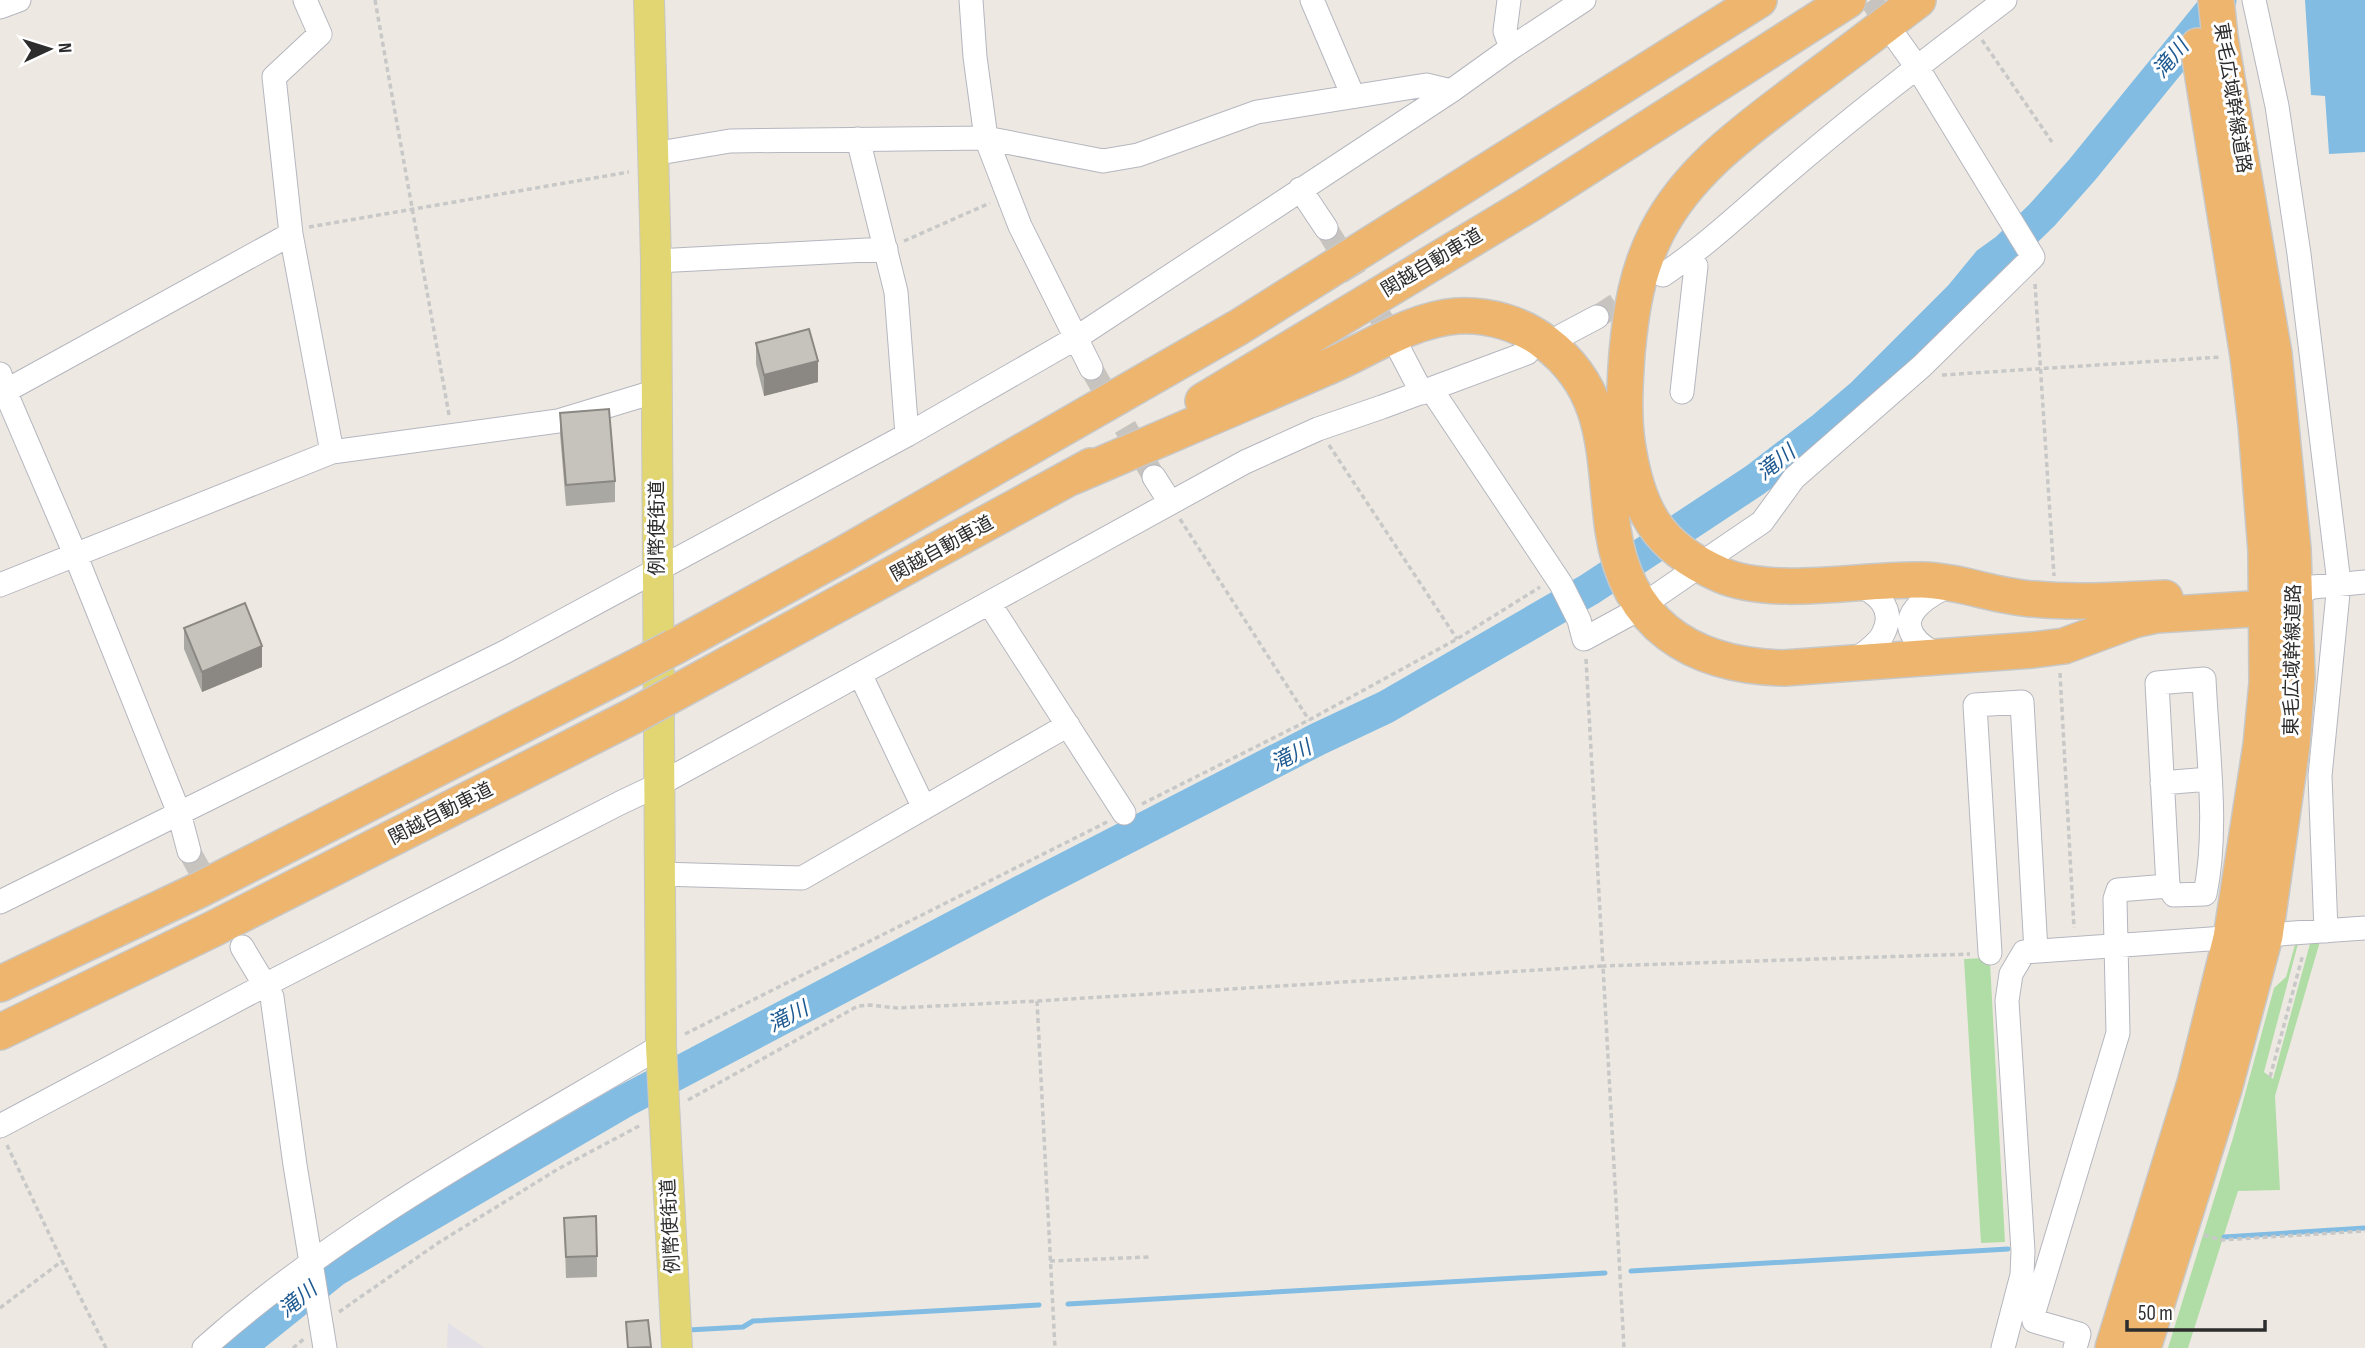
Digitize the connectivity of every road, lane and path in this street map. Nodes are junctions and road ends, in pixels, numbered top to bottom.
1 (19, 0) edge
2 (305, 0) edge
3 (375, 0) edge
4 (649, 0) edge
5 (971, 0) edge
6 (1312, 0) edge
7 (1509, 0) edge
8 (1584, 0) edge
9 (1759, 0) edge
10 (1848, 0) edge
11 (1918, 0) edge
12 (2005, 0) edge
13 (2193, 0) edge
14 (2216, 0) edge
15 (2254, 0) edge
16 (0, 7) edge
17 (1972, 25) junction
18 (1894, 35) tunnel mouth
19 (1511, 48) junction
20 (2210, 50) junction
21 (1917, 67) junction
22 (1451, 91) junction
23 (1353, 96) junction
24 (986, 138) junction
25 (858, 139) junction
26 (2052, 142) dead end
27 (653, 161) junction
28 (1300, 189) junction
29 (1007, 194) junction
30 (412, 210) junction
31 (1326, 228) tunnel mouth
32 (291, 234) junction
33 (886, 249) junction
34 (2031, 254) junction
35 (1690, 257) junction
36 (656, 261) junction
37 (1662, 275) tunnel mouth
38 (1597, 317) tunnel mouth
39 (1563, 335) dead end
40 (1076, 338) junction
41 (1399, 349) tunnel mouth
42 (1527, 354) dead end
43 (2248, 356) junction
44 (1922, 366) junction
45 (1091, 368) tunnel mouth
46 (2040, 368) junction
47 (2, 386) edge
48 (657, 391) junction
49 (1427, 391) junction
50 (1682, 392) dead end
51 (1318, 429) junction
52 (907, 435) junction
53 (453, 437) junction
54 (332, 452) junction
55 (1072, 477) junction
56 (1154, 477) tunnel mouth
57 (1170, 502) junction
58 (75, 554) junction
59 (1698, 564) junction
60 (657, 568) junction
61 (2365, 582) edge
62 (1855, 583) junction
63 (1955, 583) junction
64 (2339, 583) junction
65 (0, 585) edge
66 (2055, 589) dead end
67 (2276, 599) junction
68 (989, 603) junction
69 (1642, 605) junction
70 (1582, 630) junction
71 (1457, 639) dead end
72 (1953, 657) junction
73 (2059, 661) dead end
74 (1849, 665) junction
75 (860, 674) junction
76 (1309, 720) dead end
77 (1068, 725) junction
78 (2209, 779) junction
79 (2162, 783) junction
80 (660, 785) junction
81 (924, 808) junction
82 (179, 813) junction
83 (1124, 813) dead end
84 (189, 851) tunnel mouth
85 (659, 874) junction
86 (2168, 886) junction
87 (0, 902) edge
88 (2365, 928) edge
89 (2317, 931) junction
90 (2248, 937) junction
91 (2117, 945) junction
92 (242, 947) tunnel mouth
93 (2075, 948) junction
94 (2030, 951) junction
95 (1990, 953) joint
96 (1603, 966) junction
97 (0, 984) edge
98 (265, 985) junction
99 (1037, 1001) junction
100 (0, 1031) edge
101 (662, 1051) junction
102 (2270, 1077) dead end
103 (665, 1108) junction
104 (2, 1132) edge
105 (2365, 1231) edge
106 (2199, 1233) dead end
107 (2021, 1236) junction
108 (2053, 1245) junction
109 (1149, 1257) dead end
110 (62, 1261) junction
111 (1051, 1261) junction
112 (311, 1265) junction
113 (2030, 1289) junction
114 (0, 1308) edge
115 (321, 1321) junction
116 (2034, 1321) junction
117 (2008, 1325) junction
118 (106, 1348) edge
119 (204, 1348) edge
120 (293, 1348) edge
121 (325, 1348) edge
122 (677, 1348) edge
123 (1055, 1348) edge
124 (1623, 1348) edge
125 (2003, 1348) edge
126 (2075, 1348) edge
127 (2113, 1348) edge
128 (2143, 1348) edge

1 - 16 street
2 - 32 street
3 - 30 path
4 - 27 main road, 例幣使街道
5 - 24 street
6 - 23 street
7 - 19 street
8 - 19 street
9 - 97 highway, bridge
10 - 55 highway, 関越自動車道
11 - 59 highway
12 - 17 street
13 - 20 highway, 東毛広域幹線道路
14 - 20 highway, 東毛広域幹線道路
15 - 64 street
17 - 21 street
17 - 26 path
18 - 21 street
19 - 22 street
20 - 43 highway, 東毛広域幹線道路
20 - 67 highway, 東毛広域幹線道路
21 - 34 street
21 - 35 street
22 - 23 street
22 - 28 street
23 - 24 street
24 - 25 street
24 - 29 street
25 - 27 street
25 - 33 street
27 - 30 path
27 - 36 main road, 例幣使街道
28 - 31 street
28 - 40 street
29 - 33 path
29 - 40 street
30 - 32 path
30 - 53 path
32 - 47 street
32 - 54 street
33 - 36 street
33 - 52 street
34 - 44 street
34 - 46 path
35 - 37 street
35 - 50 street
36 - 48 main road, 例幣使街道
38 - 39 street
40 - 45 street
40 - 52 street
41 - 49 street
42 - 49 street
43 - 46 path
43 - 67 highway, 東毛広域幹線道路
44 - 46 path
44 - 59 street
46 - 66 path
47 - 58 street
48 - 53 street
48 - 60 main road, 例幣使街道
49 - 51 street
49 - 70 street
51 - 57 street
51 - 71 path
52 - 60 street
53 - 54 street
54 - 58 street
55 - 69 highway
55 - 100 highway, 関越自動車道, bridge
56 - 57 street
57 - 68 street
57 - 76 path
58 - 65 street
58 - 82 street
59 - 62 highway
59 - 69 street
60 - 80 main road, 例幣使街道
60 - 82 street
61 - 64 street
62 - 63 highway
62 - 74 street
63 - 67 highway
63 - 72 street
64 - 67 street
64 - 89 street
67 - 72 highway
67 - 90 highway, 東毛広域幹線道路
68 - 75 street
68 - 77 street
69 - 70 street
69 - 74 highway
70 - 96 path
72 - 74 highway
73 - 93 path
75 - 80 street
75 - 81 street
77 - 81 street
77 - 83 street
78 - 79 street
78 - 79 street
78 - 86 street
79 - 86 street
80 - 85 main road, 例幣使街道
80 - 98 street
81 - 85 street
82 - 84 street
82 - 87 street
85 - 101 main road, 例幣使街道
86 - 91 street
88 - 89 street
89 - 90 street
89 - 102 path
90 - 91 street
90 - 127 highway, 東毛広域幹線道路
90 - 128 highway, 東毛広域幹線道路
91 - 93 street
91 - 108 street
92 - 98 street
93 - 94 street
94 - 95 street
94 - 107 street
95 - 96 path
96 - 99 path
96 - 124 path
98 - 104 street
98 - 112 street
99 - 103 path
99 - 111 path
101 - 103 main road, 例幣使街道
101 - 112 street
103 - 115 path
103 - 122 main road, 例幣使街道
104 - 110 path
105 - 106 path
107 - 108 street
107 - 113 street
108 - 113 street
109 - 111 path
110 - 114 path
110 - 118 path
111 - 123 path
112 - 115 street
112 - 119 street
113 - 116 street
113 - 117 street
115 - 120 path
115 - 121 street
116 - 117 street
116 - 126 street
117 - 125 street

